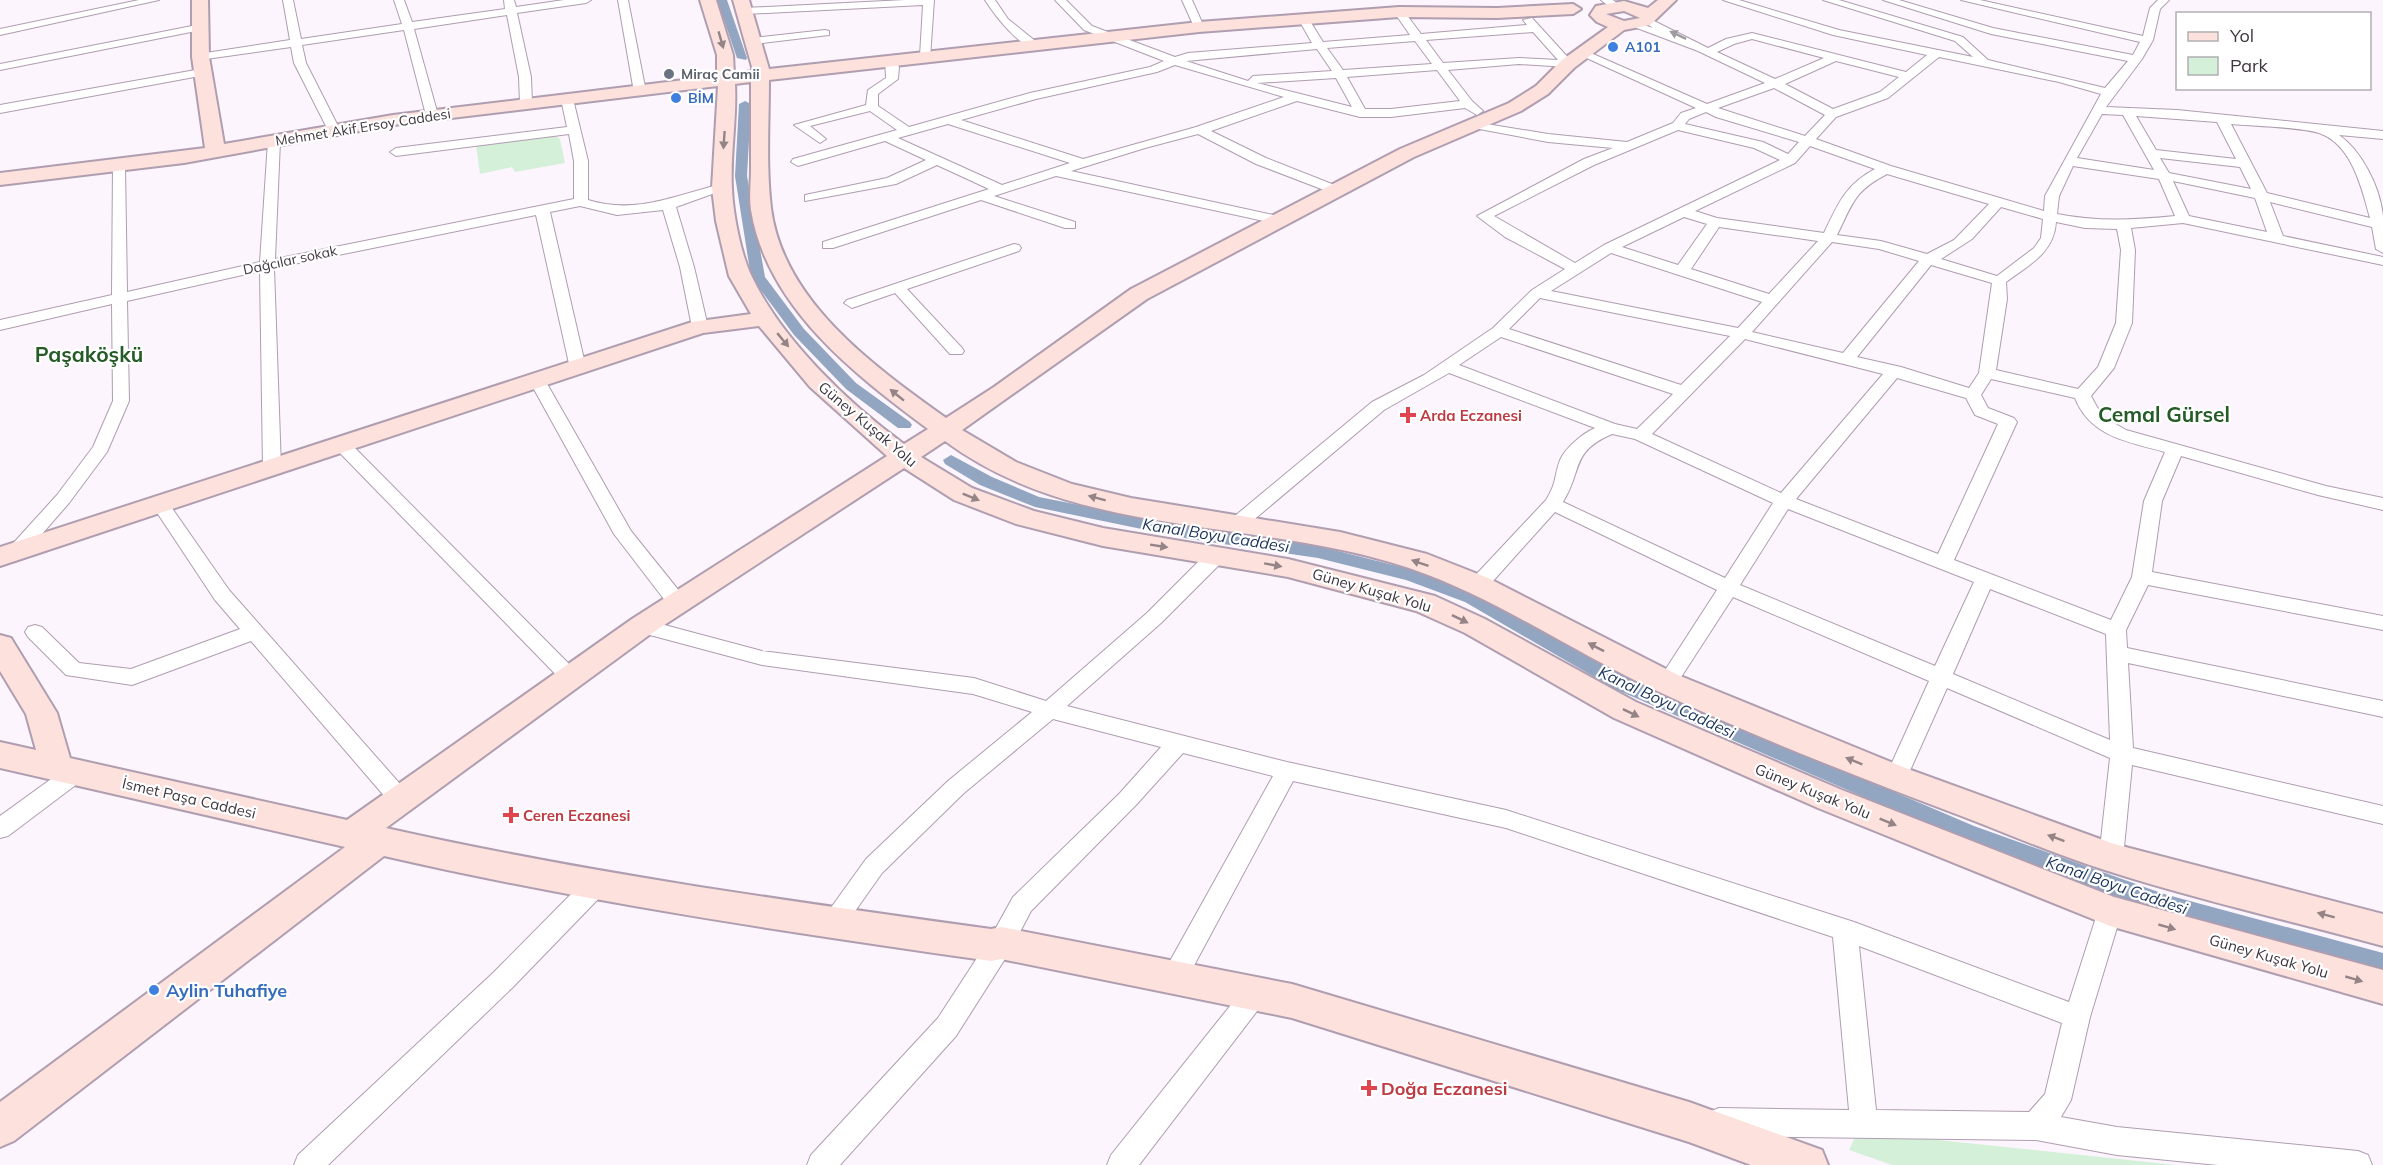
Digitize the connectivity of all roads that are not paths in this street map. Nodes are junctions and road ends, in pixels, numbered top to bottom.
1 (154, 0) edge
2 (200, 0) edge
3 (288, 0) edge
4 (399, 0) edge
5 (586, 0) edge
6 (623, 0) edge
7 (708, 0) edge
8 (990, 0) edge
9 (1060, 0) edge
10 (1187, 0) edge
11 (1668, 0) edge
12 (1728, 0) edge
13 (1828, 0) edge
14 (1888, 0) edge
15 (1966, 0) edge
16 (2164, 0) edge
17 (929, 1) edge
18 (511, 5) edge
19 (743, 5) edge
20 (1399, 12) junction
21 (1520, 12) junction
22 (1625, 12) edge
23 (1304, 20) junction
24 (409, 26) junction
25 (1199, 27) junction
26 (197, 28) junction
27 (1536, 28) junction
28 (0, 32) edge
29 (825, 33) dead end
30 (1110, 38) junction
31 (1419, 38) junction
32 (2147, 40) junction
33 (754, 42) junction
34 (296, 43) junction
35 (1035, 46) junction
36 (1318, 46) junction
37 (1705, 50) junction
38 (1937, 53) junction
39 (926, 56) junction
40 (1576, 58) junction
41 (1833, 58) junction
42 (2136, 59) junction
43 (889, 60) junction
44 (1174, 62) junction
45 (1983, 62) junction
46 (200, 65) junction
47 (1442, 66) junction
48 (0, 68) edge
49 (1337, 73) junction
50 (1907, 76) junction
51 (760, 77) junction
52 (726, 81) junction
53 (1237, 82) junction
54 (1776, 83) junction
55 (640, 92) junction
56 (2108, 93) junction
57 (1299, 96) junction
58 (567, 99) junction
59 (525, 104) junction
60 (1468, 104) junction
61 (872, 107) junction
62 (1705, 108) junction
63 (0, 109) edge
64 (2097, 110) junction
65 (2127, 111) junction
66 (1360, 113) junction
67 (1832, 114) junction
68 (432, 115) junction
69 (2222, 119) junction
70 (948, 120) junction
71 (1483, 122) junction
72 (1677, 126) junction
73 (334, 130) junction
74 (572, 130) junction
75 (1200, 130) junction
76 (2323, 130) junction
77 (906, 131) junction
78 (2383, 135) edge
79 (886, 137) junction
80 (820, 139) dead end
81 (1805, 140) junction
82 (274, 141) junction
83 (1629, 146) junction
84 (215, 151) junction
85 (396, 152) dead end
86 (2149, 153) junction
87 (937, 160) junction
88 (1790, 160) junction
89 (2069, 161) junction
90 (798, 162) dead end
91 (1083, 163) junction
92 (2247, 164) junction
93 (118, 167) junction
94 (1886, 170) junction
95 (1056, 172) junction
96 (2163, 174) junction
97 (2365, 178) junction
98 (0, 179) edge
99 (2383, 180) edge
100 (722, 188) junction
101 (999, 189) junction
102 (1337, 191) junction
103 (983, 195) junction
104 (2261, 195) junction
105 (810, 198) dead end
106 (581, 201) junction
107 (1998, 202) junction
108 (668, 204) junction
109 (542, 209) junction
110 (1683, 212) junction
111 (2049, 217) junction
112 (2183, 219) junction
113 (1282, 221) junction
114 (1715, 222) junction
115 (2379, 224) junction
116 (1071, 225) dead end
117 (2123, 225) junction
118 (1828, 238) junction
119 (2277, 240) junction
120 (828, 245) dead end
121 (1014, 248) dead end
122 (1609, 248) junction
123 (2383, 249) edge
124 (1928, 259) junction
125 (2383, 261) edge
126 (267, 265) junction
127 (1573, 268) junction
128 (1682, 271) junction
129 (1999, 281) junction
130 (898, 288) junction
131 (1537, 293) junction
132 (122, 297) junction
133 (1772, 300) junction
134 (852, 303) dead end
135 (765, 319) junction
136 (0, 325) edge
137 (700, 327) junction
138 (1499, 331) junction
139 (1742, 333) junction
140 (956, 351) dead end
141 (1848, 358) junction
142 (1446, 366) junction
143 (578, 368) junction
144 (1895, 370) junction
145 (1987, 373) junction
146 (538, 382) junction
147 (1684, 392) junction
148 (1973, 394) junction
149 (2082, 395) junction
150 (934, 423) junction
151 (1610, 428) junction
152 (1641, 435) junction
153 (342, 445) junction
154 (893, 447) junction
155 (974, 450) junction
156 (2174, 451) junction
157 (272, 468) junction
158 (931, 476) junction
159 (1784, 501) junction
160 (1552, 504) junction
161 (2383, 504) edge
162 (161, 505) junction
163 (1237, 524) junction
164 (7, 555) edge
165 (1216, 555) junction
166 (1943, 564) junction
167 (2142, 577) junction
168 (1984, 580) junction
169 (1478, 585) junction
170 (1728, 587) junction
171 (677, 602) junction
172 (2383, 623) edge
173 (642, 626) junction
174 (2116, 630) junction
175 (36, 632) dead end
176 (254, 632) junction
177 (0, 646) edge
178 (2116, 653) junction
179 (571, 678) junction
180 (1942, 680) junction
181 (1667, 683) junction
182 (1050, 710) junction
183 (2383, 710) edge
184 (1179, 742) junction
185 (2122, 754) junction
186 (0, 755) edge
187 (67, 770) junction
188 (1287, 771) junction
189 (1896, 778) junction
190 (400, 800) junction
191 (2383, 815) edge
192 (0, 829) edge
193 (365, 838) junction
194 (2111, 858) junction
195 (596, 885) junction
196 (2110, 911) junction
197 (832, 922) junction
198 (1845, 930) junction
199 (2383, 930) edge
200 (1001, 943) junction
201 (1174, 978) junction
202 (2383, 987) edge
203 (1255, 994) junction
204 (2077, 1017) junction
205 (1689, 1122) junction
206 (1864, 1124) junction
207 (0, 1126) edge
208 (2036, 1126) junction
209 (827, 1164) edge
210 (308, 1165) edge
211 (1121, 1165) edge
212 (1806, 1165) edge
213 (2358, 1165) edge

1 - 28 street
2 - 26 main road
3 - 34 street
4 - 24 street
5 - 18 street
6 - 55 street
7 -> 52 main road, Güney Kuşak Yolu
8 - 35 street
9 - 30 street
10 - 25 street
11 - 22 main road
12 - 38 street
13 - 45 street
14 - 42 street
15 - 32 street
16 - 32 street
17 - 19 street
17 - 39 street
18 - 24 street
18 - 59 street
19 - 33 main road
20 - 21 main road
20 - 23 main road
20 - 31 street
21 - 22 main road
21 - 27 street
22 - 37 street
22 - 40 main road
23 - 25 main road
23 - 36 street
24 - 34 street
24 - 68 street
25 - 30 main road
26 - 46 main road
26 - 48 street
27 - 31 street
27 - 40 street
29 - 33 street
30 - 35 main road
30 - 44 street
31 - 36 street
31 - 47 street
32 - 42 street
33 - 51 main road
34 - 46 street
34 - 73 street
35 - 39 main road
36 - 44 street
36 - 49 street
37 - 41 street
37 - 54 street
38 - 45 street
38 - 50 street
39 - 43 main road
40 - 47 street
40 - 62 street
40 - 71 main road
41 - 50 street
41 - 54 street
42 - 56 street
43 - 51 main road
43 - 61 street
44 - 53 street
44 - 70 street
45 - 56 street
46 - 63 street
46 - 84 main road
47 - 49 street
47 - 60 street
49 - 53 street
49 - 66 street
50 - 67 street
51 - 52 main road
51 - 52 main road
150 -> 51 main road
52 - 55 main road, Mehmet Akif Ersoy Caddesi
52 -> 100 main road, Güney Kuşak Yolu
53 - 57 street
54 - 62 street
54 - 67 street
55 - 58 main road, Mehmet Akif Ersoy Caddesi
56 - 64 street
57 - 66 street
57 - 75 street
58 - 59 main road, Mehmet Akif Ersoy Caddesi
58 - 74 street
59 - 68 main road, Mehmet Akif Ersoy Caddesi
60 - 66 street
60 - 71 street
61 - 77 street
61 - 80 street
62 - 72 street
62 - 81 street
64 - 65 street
64 - 89 street
65 - 69 street
65 - 86 street
67 - 81 street
68 - 73 main road, Mehmet Akif Ersoy Caddesi
69 - 76 street
69 - 92 street
70 - 77 street
70 - 91 street
71 - 83 street
71 - 102 main road
72 - 83 street
72 - 88 street
73 - 82 main road, Mehmet Akif Ersoy Caddesi
74 - 85 street
74 - 106 street
75 - 91 street
75 - 102 street
76 - 78 street
76 - 97 street
77 - 79 street
79 - 87 street
79 - 90 street
81 - 88 street
81 - 94 street
82 - 84 main road, Mehmet Akif Ersoy Caddesi
82 - 126 street
83 - 127 street
84 - 93 main road, Mehmet Akif Ersoy Caddesi
86 - 92 street
86 - 96 street
87 - 101 street
87 - 105 street
88 - 110 street
89 - 96 street
89 - 111 street
91 - 95 street
92 - 104 street
93 - 98 main road, Mehmet Akif Ersoy Caddesi
93 - 132 street
94 - 107 street
94 - 118 street
95 - 101 street
95 - 113 street
96 - 104 street
96 - 112 street
97 - 99 street
97 - 115 street
100 - 108 street
100 - 135 main road, Güney Kuşak Yolu
101 - 103 street
102 - 113 main road
103 - 116 street
103 - 120 street
104 - 115 street
104 - 119 street
106 - 108 street
106 - 109 street, Dağcılar sokak
107 - 111 street
107 - 124 street
108 - 137 street
109 - 126 street, Dağcılar sokak
109 - 143 street
110 - 114 street
110 - 122 street
111 - 117 street
111 - 129 street
112 - 117 street
112 - 119 street
113 - 150 main road
114 - 118 street
114 - 128 street
115 - 123 street
117 - 149 street
118 - 124 street
118 - 133 street
119 - 125 street
121 - 130 street
122 - 127 street
122 - 128 street
124 - 129 street
124 - 141 street
126 - 132 street, Dağcılar sokak
126 - 157 street
127 - 131 street
128 - 133 street
129 - 145 street
130 - 134 street
130 - 140 street
131 - 138 street
131 - 139 street
132 - 136 street, Dağcılar sokak
132 - 164 street
133 - 139 street
135 - 137 main road
135 -> 154 main road, Güney Kuşak Yolu
137 - 143 main road
138 - 142 street
138 - 147 street
139 - 141 street
139 - 147 street
141 - 144 street
142 - 151 street
142 - 163 street
143 - 146 main road
144 - 148 street
144 - 159 street
145 - 148 street
145 - 149 street
146 - 153 main road
146 - 171 street
147 - 152 street
148 - 166 street
149 - 156 street
150 - 154 main road
150 - 155 main road
151 - 152 street
151 - 160 street
152 - 159 street
153 - 157 main road
153 - 179 street
154 - 158 main road, Güney Kuşak Yolu
154 - 171 main road
155 - 158 main road
163 -> 155 main road
156 - 161 street
156 - 167 street
157 - 162 main road
158 -> 165 main road, Güney Kuşak Yolu
159 - 166 street
159 - 170 street
160 - 169 street
160 - 170 street
162 - 164 main road
162 - 176 street
169 -> 163 main road
165 - 182 street
165 -> 196 main road, Güney Kuşak Yolu
166 - 168 street
167 - 172 street
167 - 174 street
168 - 174 street
168 - 180 street
181 -> 169 main road
170 - 180 street
170 - 181 street
171 - 173 main road
173 - 179 main road
173 - 182 street
174 - 178 street
175 - 176 street
176 - 190 street
177 - 187 main road
178 - 183 street
178 - 185 street
179 - 190 main road
180 - 185 street
180 - 189 street
189 -> 181 main road
182 - 184 street
182 - 197 street
184 - 188 street
184 - 200 street
185 - 191 street
185 - 194 street
186 - 187 main road, İsmet Paşa Caddesi
187 - 192 street
187 - 193 main road, İsmet Paşa Caddesi
188 - 198 street
188 - 201 street
194 -> 189 main road
190 - 193 main road
193 - 195 main road, İsmet Paşa Caddesi
193 - 207 main road
199 -> 194 main road
195 - 197 main road, İsmet Paşa Caddesi
195 - 210 street
196 -> 202 main road, Güney Kuşak Yolu
196 - 204 street
197 - 200 main road, İsmet Paşa Caddesi
198 - 204 street
198 - 206 street
200 - 201 main road, İsmet Paşa Caddesi
200 - 209 street
201 - 203 main road, İsmet Paşa Caddesi
203 - 205 main road, İsmet Paşa Caddesi
203 - 211 street
204 - 208 street
205 - 206 street
205 - 212 main road, İsmet Paşa Caddesi
206 - 208 street
208 - 213 street

